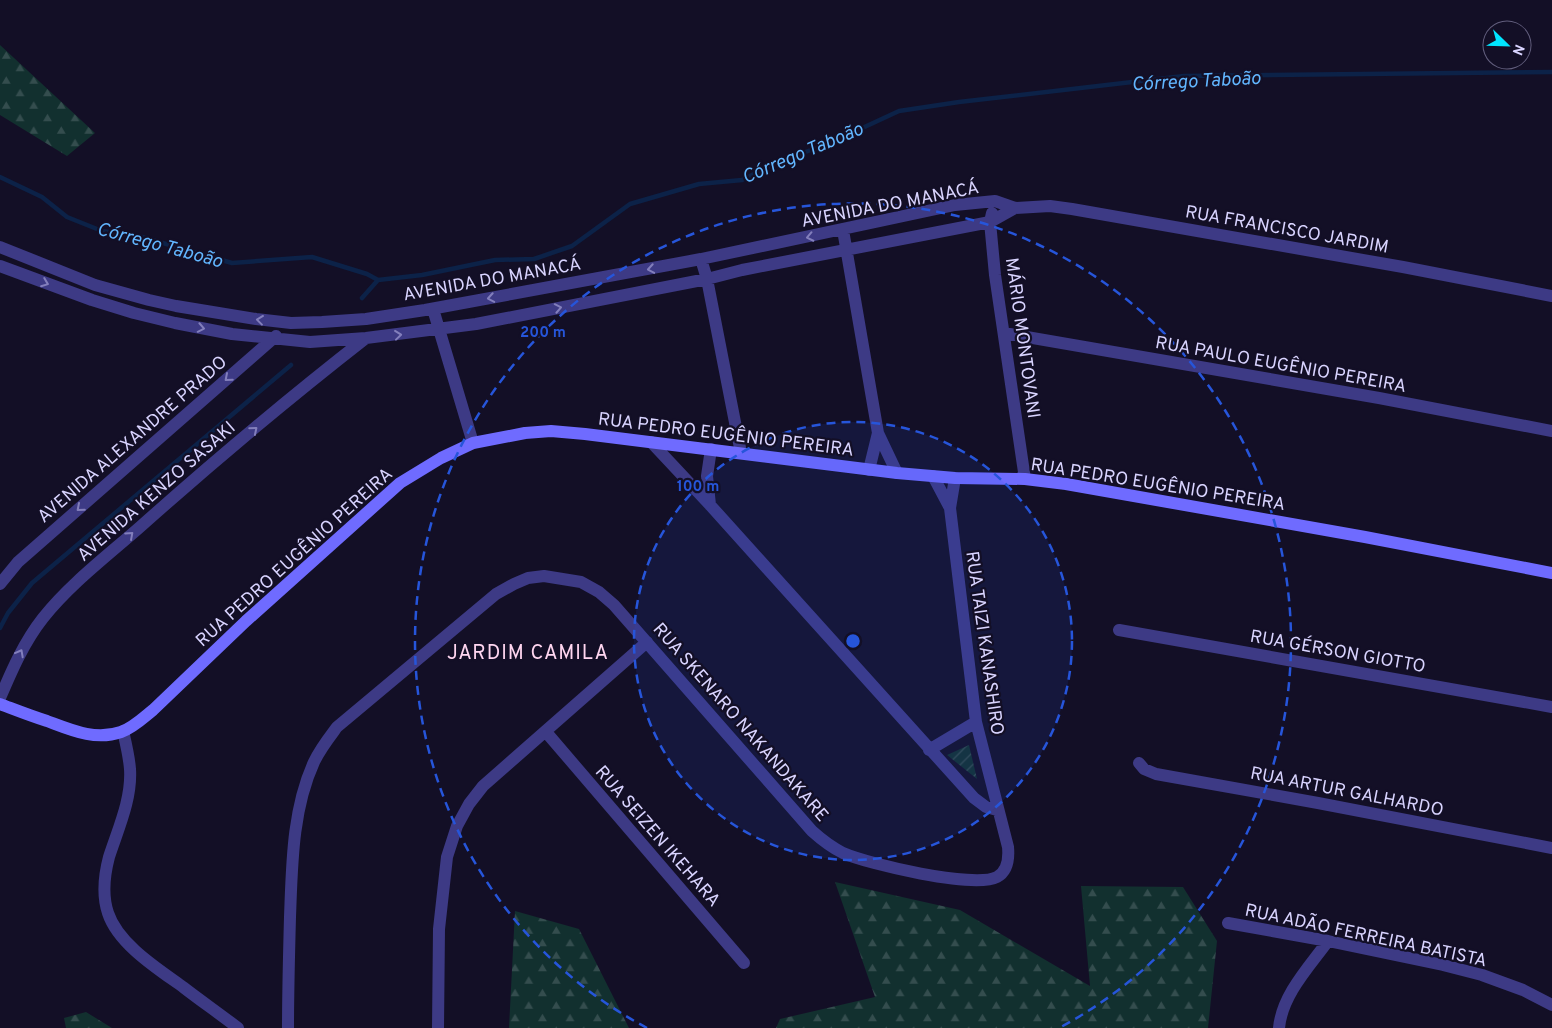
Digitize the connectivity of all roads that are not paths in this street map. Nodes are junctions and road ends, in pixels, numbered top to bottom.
1 (995, 201) junction
2 (1015, 208) junction
3 (990, 222) junction
4 (843, 230) junction
5 (0, 247) edge
6 (846, 250) junction
7 (701, 259) junction
8 (0, 266) edge
9 (707, 280) junction
10 (1552, 296) edge
11 (433, 309) junction
12 (322, 322) junction
13 (291, 323) junction
14 (439, 330) junction
15 (1004, 333) junction
16 (366, 338) junction
17 (273, 339) junction
18 (336, 341) junction
19 (326, 370) junction
20 (1552, 431) edge
21 (878, 433) junction
22 (651, 442) junction
23 (473, 443) junction
24 (711, 450) junction
25 (741, 453) junction
26 (869, 470) junction
27 (898, 473) junction
28 (933, 476) junction
29 (955, 478) junction
30 (1025, 480) junction
31 (710, 505) junction
32 (950, 508) junction
33 (1552, 573) edge
34 (0, 584) edge
35 (1118, 630) dead end
36 (647, 642) junction
37 (0, 698) edge
38 (0, 704) edge
39 (1552, 707) edge
40 (976, 722) junction
41 (123, 731) junction
42 (546, 732) junction
43 (929, 750) junction
44 (1139, 763) dead end
45 (997, 810) junction
46 (1552, 848) edge
47 (1228, 923) dead end
48 (1328, 941) junction
49 (744, 963) dead end
50 (1552, 1005) edge
51 (238, 1028) edge
52 (288, 1028) edge
53 (438, 1028) edge
54 (1279, 1028) edge

1 - 2 street, RUA FRANCISCO JARDIM
1 - 3 street, MÁRIO MONTOVANI
1 - 4 street, AVENIDA DO MANACÁ
2 - 3 street, RUA FRANCISCO JARDIM
2 - 10 street, RUA FRANCISCO JARDIM
3 - 6 street, AVENIDA DO MANACÁ
3 - 15 street, MÁRIO MONTOVANI
4 - 6 street
4 -> 7 street, AVENIDA DO MANACÁ
13 -> 5 street, AVENIDA DO MANACÁ
6 - 9 street, AVENIDA DO MANACÁ
6 - 21 street
7 - 9 street
7 -> 11 street, AVENIDA DO MANACÁ
8 -> 17 street, AVENIDA DO MANACÁ
14 -> 9 street, AVENIDA DO MANACÁ
9 - 25 street
11 - 12 street, AVENIDA DO MANACÁ
11 - 14 street
12 - 13 street, AVENIDA DO MANACÁ
12 - 18 street
13 - 17 street, AVENIDA ALEXANDRE PRADO
16 -> 14 street, AVENIDA DO MANACÁ
14 - 23 street
15 - 20 street, RUA PAULO EUGÊNIO PEREIRA
15 - 30 street, MÁRIO MONTOVANI
16 - 18 street, AVENIDA DO MANACÁ
16 - 19 street, AVENIDA KENZO SASAKI
17 - 18 street, AVENIDA DO MANACÁ
17 -> 34 street, AVENIDA ALEXANDRE PRADO
18 - 19 street
37 -> 19 street, AVENIDA KENZO SASAKI
21 - 26 street
21 - 27 street
22 - 23 street, RUA PEDRO EUGÊNIO PEREIRA
22 - 24 street, RUA PEDRO EUGÊNIO PEREIRA
22 - 31 street
23 - 41 street, RUA PEDRO EUGÊNIO PEREIRA
24 - 25 street, RUA PEDRO EUGÊNIO PEREIRA
24 - 31 street
25 - 26 street, RUA PEDRO EUGÊNIO PEREIRA
26 - 27 street, RUA PEDRO EUGÊNIO PEREIRA
27 - 28 street, RUA PEDRO EUGÊNIO PEREIRA
28 - 29 street, RUA PEDRO EUGÊNIO PEREIRA
28 - 32 street, RUA TAIZI KANASHIRO
29 - 30 street, RUA PEDRO EUGÊNIO PEREIRA
29 - 32 street, RUA TAIZI KANASHIRO
30 - 33 street, RUA PEDRO EUGÊNIO PEREIRA
31 - 43 street
32 - 40 street, RUA TAIZI KANASHIRO
35 - 39 street, RUA GÉRSON GIOTTO
36 - 42 street
36 - 45 street, RUA SKENARO NAKANDAKARE
36 - 52 street, RUA SKENARO NAKANDAKARE
38 - 41 street, RUA PEDRO EUGÊNIO PEREIRA
40 - 43 street
40 - 45 street, RUA TAIZI KANASHIRO
41 - 51 street
42 - 49 street, RUA SEIZEN IKEHARA
42 - 53 street
43 - 45 street
44 - 46 street, RUA ARTUR GALHARDO
47 - 48 street, RUA ADÃO FERREIRA BATISTA
48 - 50 street, RUA ADÃO FERREIRA BATISTA
48 - 54 street

